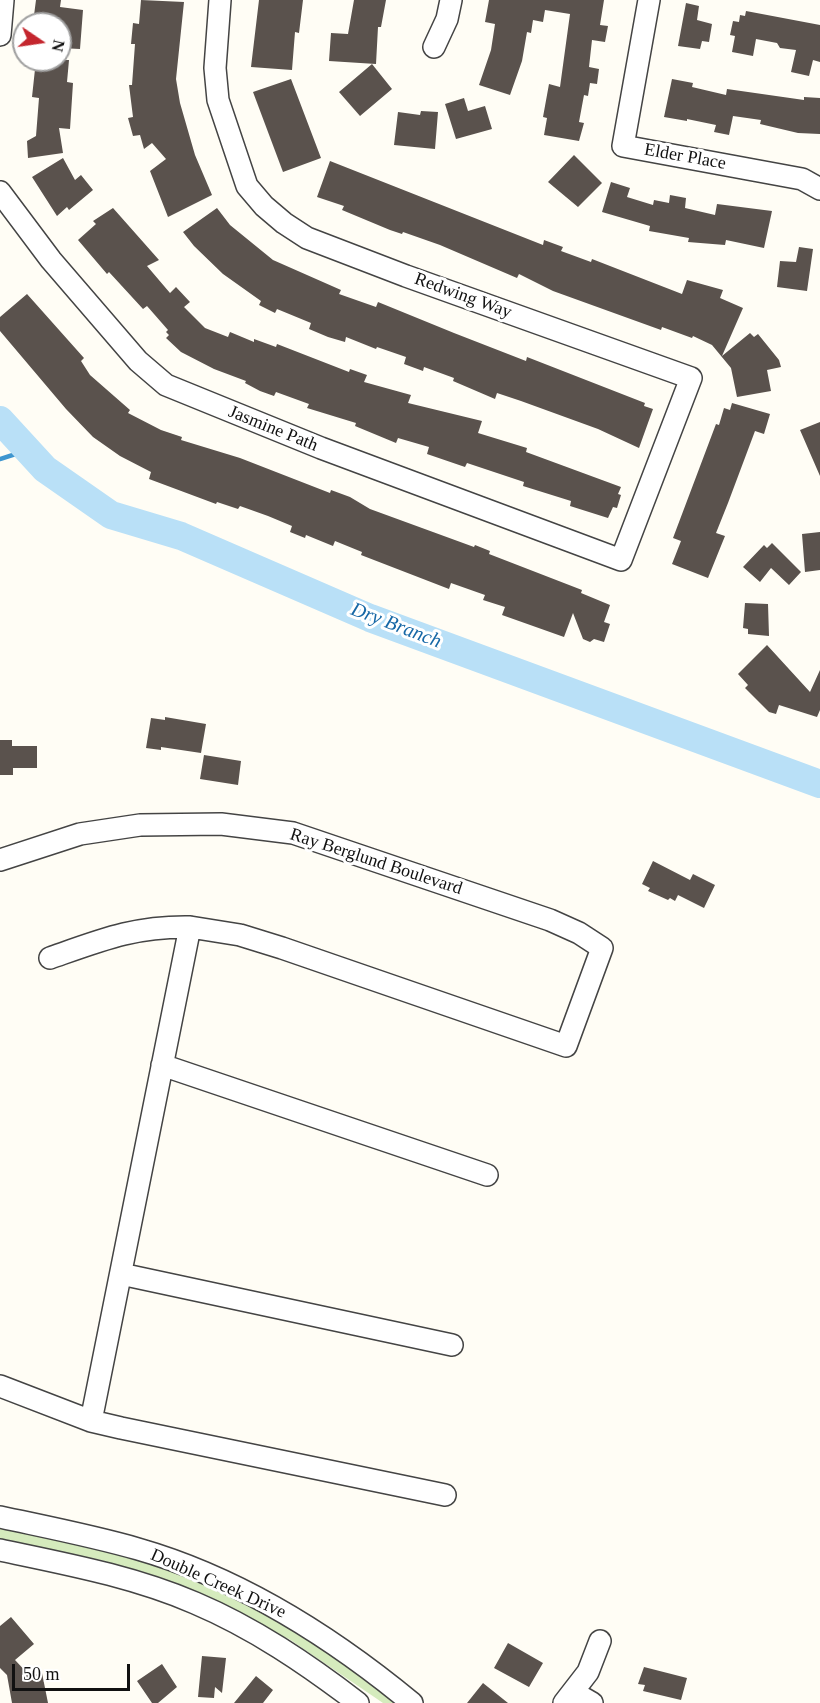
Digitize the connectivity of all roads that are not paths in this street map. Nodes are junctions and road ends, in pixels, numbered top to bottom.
1 (3, 0) edge
2 (220, 0) edge
3 (451, 0) edge
4 (650, 0) edge
5 (0, 35) edge
6 (434, 47) dead end
7 (820, 189) edge
8 (0, 192) edge
9 (621, 560) joint
10 (0, 860) edge
11 (190, 927) junction
12 (50, 958) dead end
13 (162, 1065) junction
14 (487, 1175) dead end
15 (121, 1274) junction
16 (452, 1345) dead end
17 (0, 1386) edge
18 (92, 1421) junction
19 (445, 1495) dead end
20 (0, 1517) edge
21 (0, 1550) edge
22 (600, 1641) dead end
23 (569, 1697) edge
24 (358, 1703) edge
25 (412, 1703) edge
26 (592, 1703) edge

1 - 5 street
2 - 9 street, Redwing Way
3 - 6 street
4 - 7 street, Elder Place
8 - 9 street, Jasmine Path
10 - 11 street, Ray Berglund Boulevard
11 - 12 street
11 - 13 street
13 - 14 street
13 - 15 street
15 - 16 street
15 - 18 street
17 - 18 street
18 - 19 street
20 - 25 street, Double Creek Drive
21 - 24 street, Double Creek Drive
22 - 23 street
23 - 26 street

